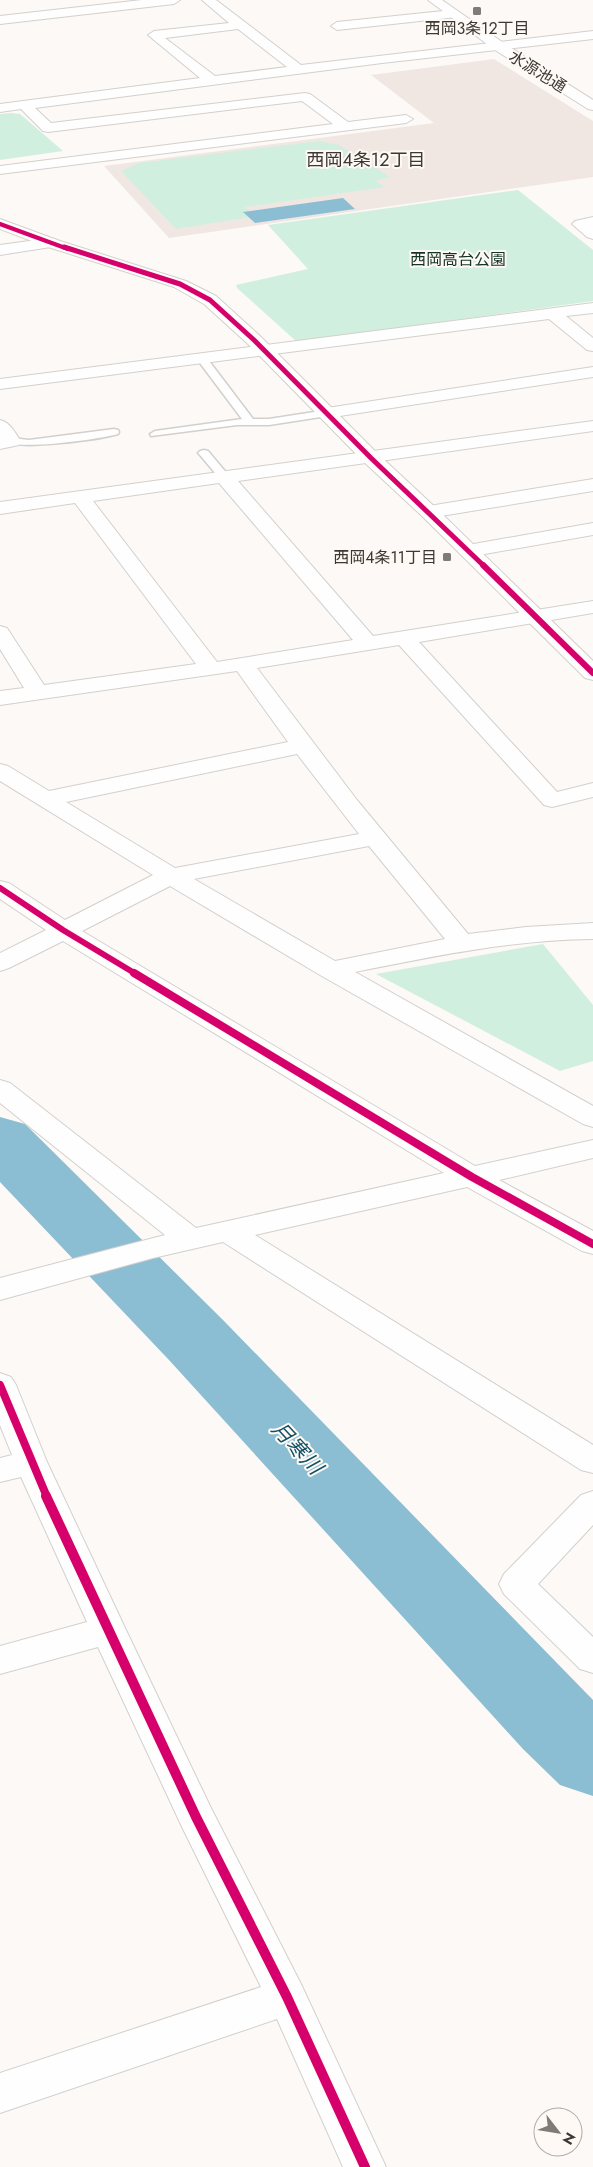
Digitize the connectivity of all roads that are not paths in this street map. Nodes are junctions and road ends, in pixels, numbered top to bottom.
1 (174, 0) edge
2 (208, 0) edge
3 (434, 0) edge
4 (453, 14) junction
5 (0, 20) edge
6 (241, 25) junction
7 (593, 35) edge
8 (352, 37) dead end
9 (573, 38) junction
10 (500, 47) junction
11 (367, 48) dead end
12 (593, 50) edge
13 (382, 59) junction
14 (299, 70) junction
15 (212, 81) junction
16 (24, 105) junction
17 (593, 106) edge
18 (0, 108) edge
19 (406, 119) dead end
20 (346, 127) junction
21 (48, 128) junction
22 (86, 161) junction
23 (0, 170) edge
24 (593, 222) edge
25 (0, 224) edge
26 (593, 234) edge
27 (50, 243) junction
28 (0, 250) edge
29 (593, 308) edge
30 (553, 314) junction
31 (593, 346) edge
32 (264, 351) junction
33 (202, 359) junction
34 (593, 372) edge
35 (0, 384) edge
36 (327, 413) junction
37 (251, 423) junction
38 (0, 425) edge
39 (593, 426) edge
40 (114, 432) dead end
41 (156, 434) dead end
42 (6, 442) edge
43 (204, 453) dead end
44 (371, 458) junction
45 (225, 478) junction
46 (593, 485) edge
47 (80, 497) junction
48 (0, 508) edge
49 (429, 512) junction
50 (593, 529) edge
51 (468, 551) junction
52 (593, 607) edge
53 (535, 617) junction
54 (0, 632) edge
55 (404, 638) junction
56 (367, 643) junction
57 (242, 664) junction
58 (210, 669) junction
59 (593, 673) edge
60 (37, 692) junction
61 (0, 698) edge
62 (301, 746) junction
63 (0, 771) edge
64 (593, 790) edge
65 (44, 799) junction
66 (374, 838) junction
67 (170, 876) junction
68 (0, 888) edge
69 (63, 930) junction
70 (593, 931) edge
71 (462, 943) junction
72 (0, 963) edge
73 (329, 970) junction
74 (0, 1089) edge
75 (593, 1118) edge
76 (593, 1149) edge
77 (472, 1177) junction
78 (230, 1232) junction
79 (191, 1240) junction
80 (593, 1244) edge
81 (11, 1287) edge
82 (0, 1385) edge
83 (593, 1461) edge
84 (16, 1466) edge
85 (593, 1504) edge
86 (108, 1630) junction
87 (593, 1659) edge
88 (0, 1660) edge
89 (287, 1997) junction
90 (0, 2093) edge
91 (365, 2167) edge

1 - 5 street
2 - 6 street
3 - 4 street, 水源池通
4 - 8 street
4 - 10 street, 水源池通
6 - 14 street
6 - 15 street
7 - 9 street
9 - 10 street
9 - 12 street
10 - 13 street
10 - 17 street, 水源池通
11 - 13 street
13 - 14 street
14 - 15 street
15 - 16 street
16 - 18 street
16 - 21 street
19 - 20 street
20 - 21 street
20 - 22 street
21 - 22 street
22 - 23 street
24 - 26 street
25 - 27 street
27 - 28 street
27 - 32 street
29 - 30 street
30 - 31 street
30 - 32 street
32 - 33 street
32 - 36 street
33 - 35 street
33 - 37 lane
34 - 36 street
36 - 37 lane
36 - 44 street
37 - 41 lane
38 - 42 street
39 - 44 street
40 - 42 lane
43 - 45 lane
44 - 45 street
44 - 49 street
45 - 47 street
45 - 56 street
46 - 49 street
47 - 48 street
47 - 58 street
49 - 51 street
50 - 51 street
51 - 53 street
52 - 53 street
53 - 55 street
53 - 59 street
54 - 60 street
55 - 56 street
55 - 64 street
56 - 57 street
57 - 58 street
57 - 62 street
58 - 60 street
60 - 61 street
62 - 65 street
62 - 66 street
63 - 65 street
65 - 67 street
66 - 67 street
66 - 71 street
67 - 69 street
67 - 73 street
68 - 69 street
69 - 72 street
69 - 77 street
70 - 71 street
71 - 73 street
73 - 75 street
74 - 79 street
76 - 77 street
77 - 78 street
77 - 80 street
78 - 79 street
78 - 83 street
79 - 81 street
82 - 84 street
84 - 86 street
85 - 87 street
86 - 88 street
86 - 89 street
89 - 90 street
89 - 91 street

